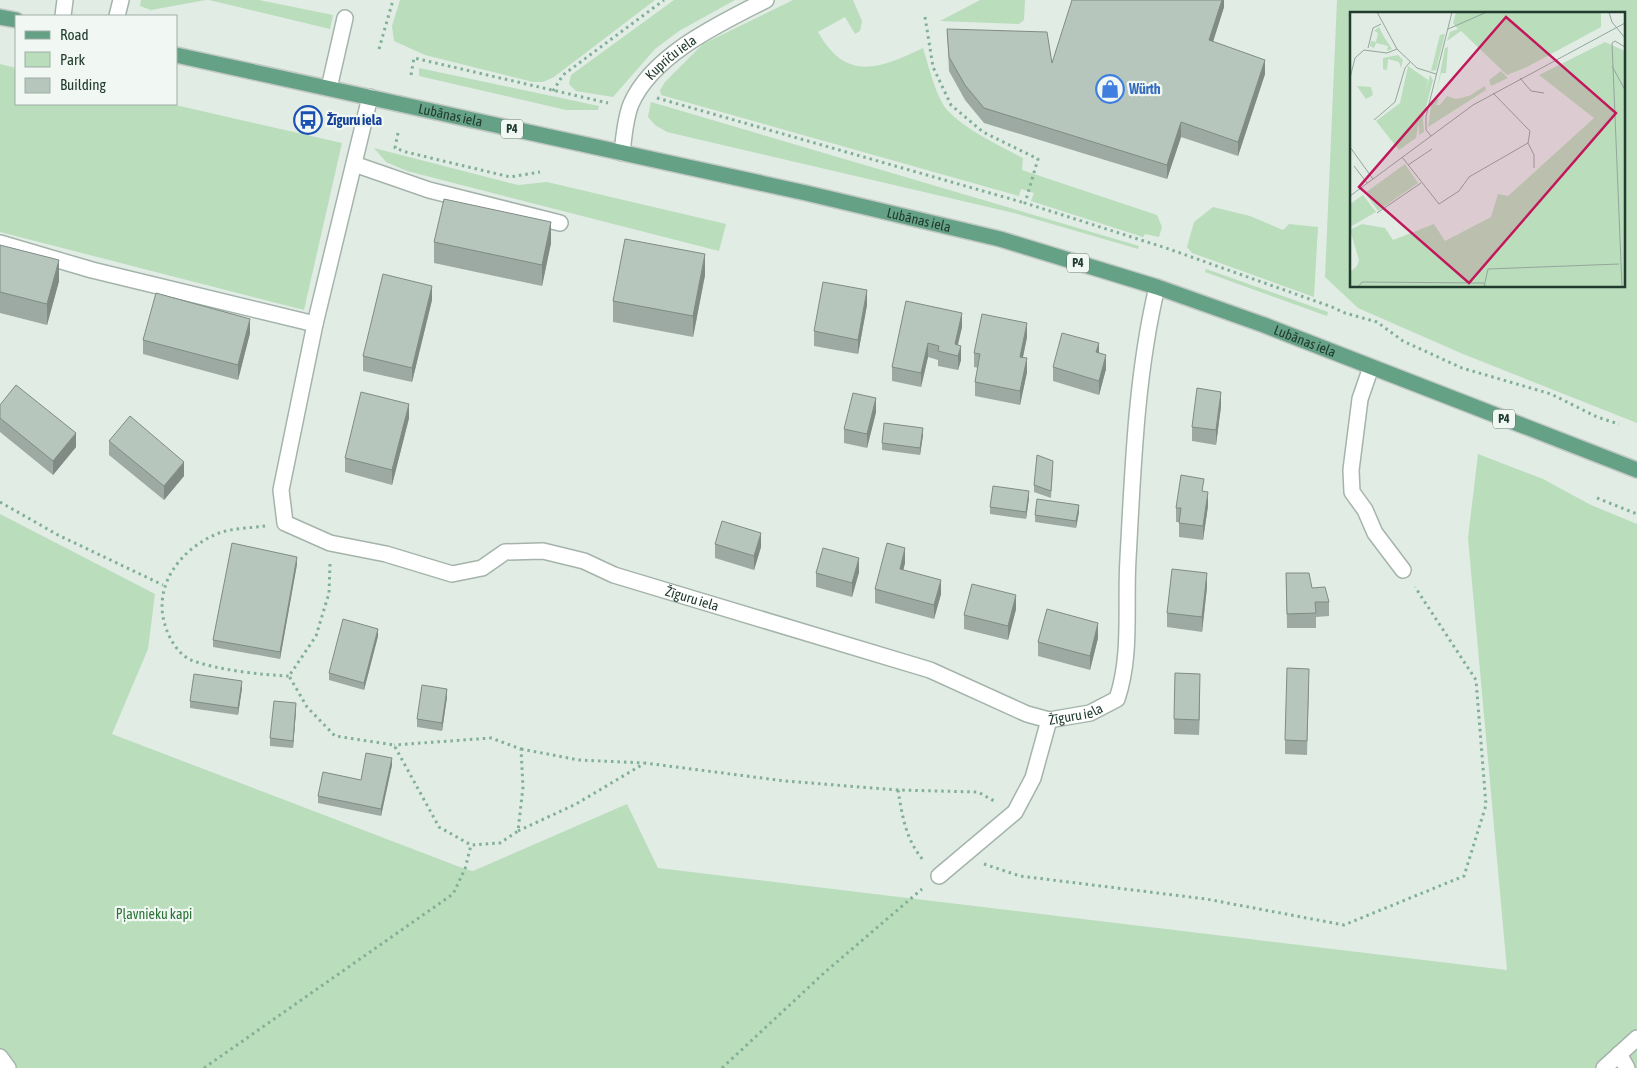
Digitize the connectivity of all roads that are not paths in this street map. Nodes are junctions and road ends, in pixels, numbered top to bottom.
1 (65, 0) edge
2 (121, 0) edge
3 (766, 0) edge
4 (63, 15) edge
5 (117, 15) edge
6 (0, 17) edge
7 (345, 18) dead end
8 (15, 20) edge
9 (178, 55) edge
10 (329, 88) junction
11 (370, 97) junction
12 (622, 153) junction
13 (354, 164) junction
14 (560, 223) dead end
15 (0, 244) edge
16 (1157, 286) junction
17 (315, 324) junction
18 (1371, 367) junction
19 (1637, 470) edge
20 (1403, 570) road end
21 (1049, 720) junction
22 (939, 876) road end
23 (1637, 1038) edge
24 (1619, 1054) junction
25 (0, 1057) edge
26 (8, 1068) edge
27 (1604, 1068) edge
28 (1627, 1068) edge

1 - 4 street
2 - 5 street
3 - 12 street, Kupriču iela
6 - 8 main road
7 - 10 street
9 - 10 main road, Lubānas iela / P4
10 - 11 main road, Lubānas iela / P4
11 - 12 main road, Lubānas iela / P4
11 - 13 street
12 - 16 main road, Lubānas iela / P4
13 - 14 street
13 - 17 street
15 - 17 street
16 - 18 main road, Lubānas iela / P4
16 - 21 street, Žīguru iela
17 - 21 street, Žīguru iela
18 - 19 main road, Lubānas iela / P4
18 - 20 street
21 - 22 street
23 - 24 street
24 - 27 street
24 - 28 street
25 - 26 street

